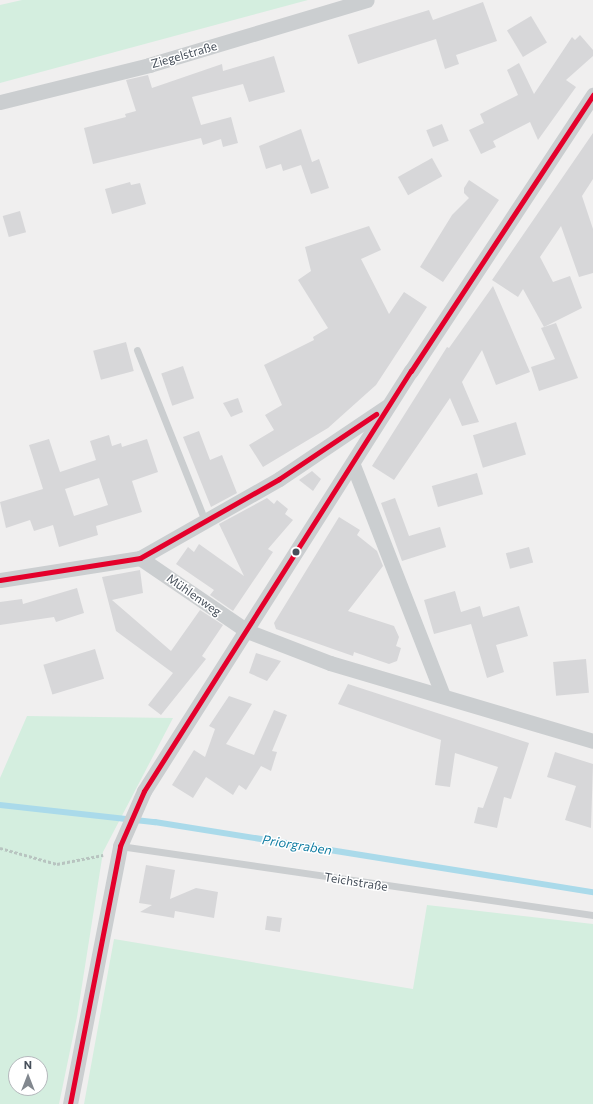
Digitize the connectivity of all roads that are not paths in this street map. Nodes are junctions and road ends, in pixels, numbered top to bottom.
1 (367, 0) edge
2 (593, 95) edge
3 (0, 102) edge
4 (137, 350) dead end
5 (392, 403) junction
6 (353, 465) junction
7 (205, 521) junction
8 (140, 558) junction
9 (0, 580) edge
10 (247, 631) junction
11 (443, 696) junction
12 (593, 741) edge
13 (119, 849) junction
14 (593, 915) edge
15 (70, 1104) edge

1 - 3 street, Ziegelstraße
2 - 5 street
4 - 7 lane
5 - 6 street
5 - 7 street
6 - 10 street
6 - 11 street
7 - 8 street
8 - 9 street
8 - 10 street, Mühlenweg
10 - 11 street, Mühlenweg
10 - 13 street
11 - 12 street, Mühlenweg
13 - 14 lane, Teichstraße
13 - 15 street

